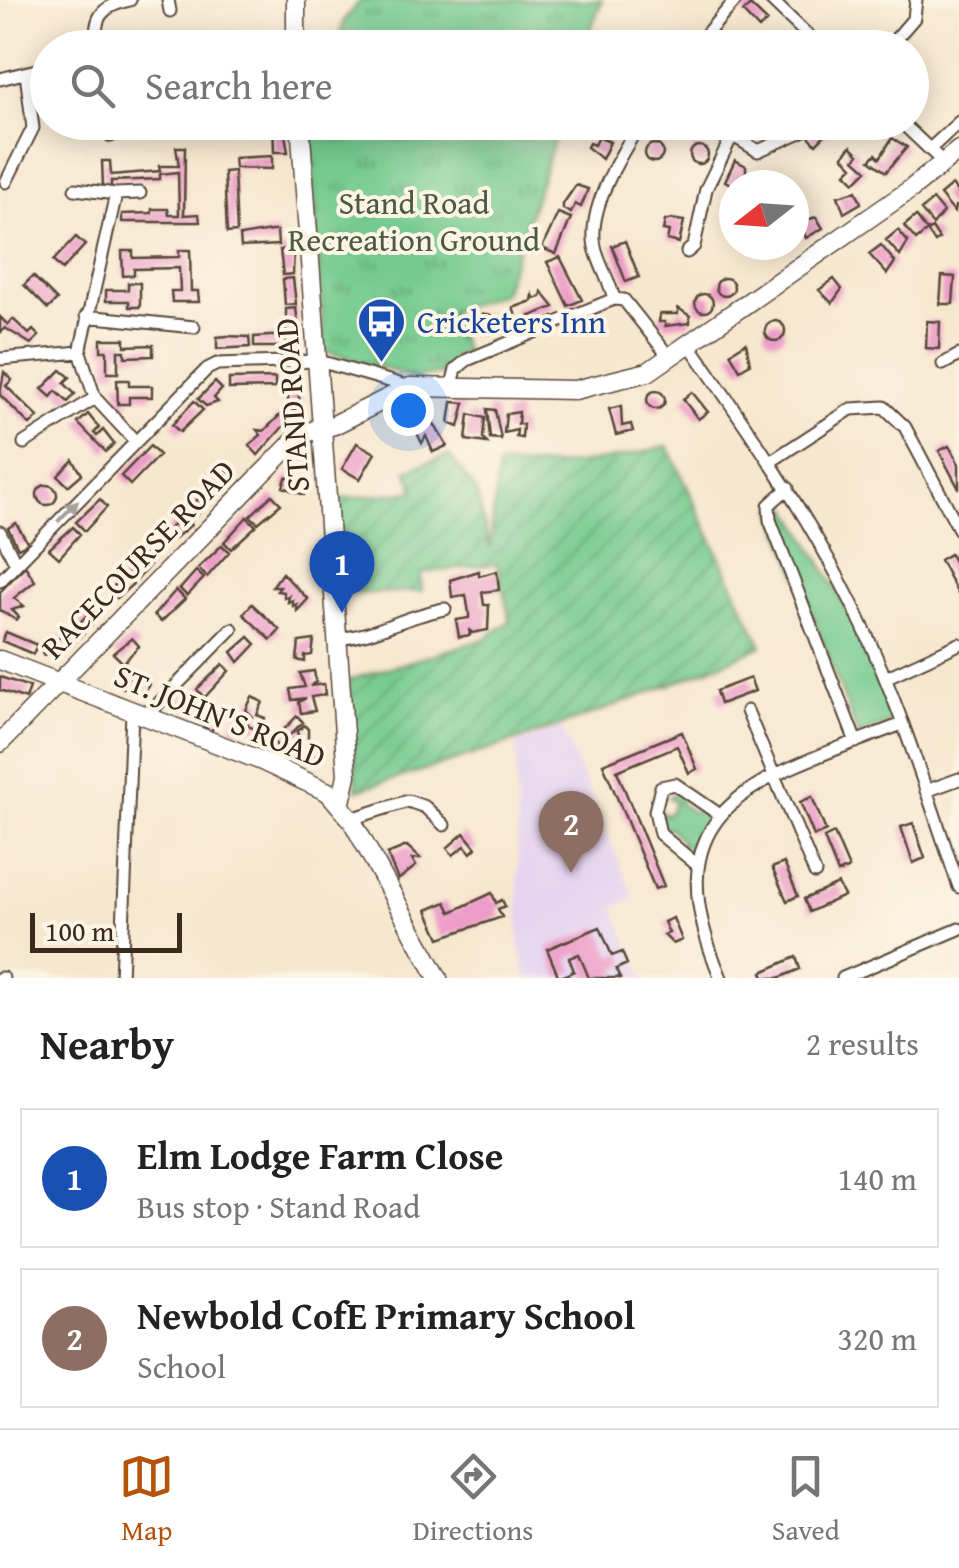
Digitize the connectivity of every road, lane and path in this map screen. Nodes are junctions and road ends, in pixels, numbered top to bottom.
1 (130, 0) edge
2 (296, 0) edge
3 (736, 0) edge
4 (771, 0) edge
5 (916, 0) edge
6 (115, 2) edge
7 (96, 30) edge
8 (296, 30) edge
9 (710, 30) edge
10 (802, 30) edge
11 (904, 30) edge
12 (30, 73) edge
13 (26, 74) junction
14 (0, 79) edge
15 (30, 105) edge
16 (959, 122) edge
17 (30, 133) edge
18 (301, 140) edge
19 (632, 140) edge
20 (730, 140) edge
21 (740, 140) edge
22 (783, 140) edge
23 (920, 140) edge
24 (959, 150) edge
25 (936, 156) junction
26 (3, 179) edge
27 (75, 189) dead end
28 (17, 192) dead end
29 (140, 193) dead end
30 (116, 194) junction
31 (687, 252) dead end
32 (614, 299) junction
33 (86, 316) junction
34 (194, 327) dead end
35 (689, 344) junction
36 (957, 350) edge
37 (80, 352) junction
38 (670, 358) junction
39 (0, 359) edge
40 (319, 361) junction
41 (943, 364) dead end
42 (452, 384) junction
43 (410, 387) junction
44 (95, 398) junction
45 (325, 428) junction
46 (135, 441) junction
47 (24, 444) dead end
48 (770, 462) junction
49 (788, 488) junction
50 (959, 529) edge
51 (0, 532) edge
52 (16, 564) junction
53 (0, 581) edge
54 (445, 609) dead end
55 (232, 628) dead end
56 (337, 639) junction
57 (959, 644) edge
58 (0, 660) edge
59 (885, 678) junction
60 (60, 681) junction
61 (747, 711) dead end
62 (142, 714) junction
63 (902, 724) junction
64 (856, 742) junction
65 (0, 743) edge
66 (774, 778) junction
67 (959, 779) edge
68 (926, 791) junction
69 (341, 802) junction
70 (720, 815) junction
71 (351, 820) junction
72 (444, 825) dead end
73 (696, 864) junction
74 (815, 873) dead end
75 (959, 887) edge
76 (959, 929) edge
77 (850, 977) edge
78 (121, 978) edge
79 (438, 978) edge
80 (721, 978) edge

1 - 6 street
2 - 8 street
3 - 9 street
4 - 10 street
5 - 11 street
6 - 7 street
12 - 13 street
13 - 14 street
13 - 15 street
16 - 25 street
17 - 26 street
18 - 40 street, STAND ROAD
19 - 32 street
20 - 31 street
21 - 22 street
23 - 25 street
24 - 25 street
25 - 35 street
26 - 28 street
27 - 30 street
29 - 30 street
30 - 33 street
32 - 38 street
32 - 42 street
33 - 34 street
33 - 37 street
35 - 38 street
35 - 48 street
36 - 41 street
37 - 39 street
37 - 44 street
38 - 42 street
40 - 43 street
40 - 45 street, STAND ROAD
40 - 46 street
42 - 43 street
43 - 45 street, RACECOURSE ROAD
44 - 46 street
44 - 47 street
45 - 56 street, STAND ROAD
45 - 60 street, RACECOURSE ROAD
52 -> 46 street
48 - 49 street
48 - 50 street
49 - 59 street
49 - 64 street
51 - 52 street
52 - 53 street
54 - 56 street
55 - 62 street
56 - 69 street, STAND ROAD
57 - 59 street
58 - 60 street, ST. JOHN'S ROAD
59 - 63 street
60 - 62 street, ST. JOHN'S ROAD
60 - 65 street, RACECOURSE ROAD
61 - 66 street
62 - 69 street, ST. JOHN'S ROAD
62 - 78 street
63 - 64 street
63 - 68 street
64 - 66 street
66 - 70 street
66 - 74 street
67 - 68 street
68 - 75 street
69 - 71 street, ST. JOHN'S ROAD
70 - 73 street
70 - 73 street
71 - 72 street
71 - 79 street, ST. JOHN'S ROAD
73 - 80 street
76 - 77 street

